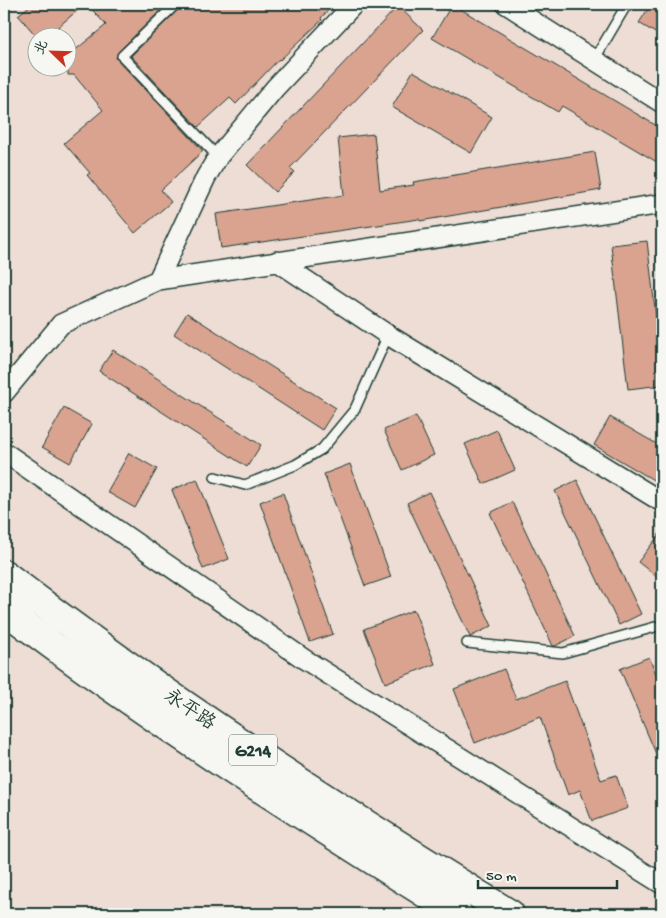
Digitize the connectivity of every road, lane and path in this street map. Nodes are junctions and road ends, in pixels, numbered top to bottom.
1 (176, 4) edge
2 (354, 4) edge
3 (506, 4) edge
4 (627, 4) edge
5 (594, 60) junction
6 (662, 103) edge
7 (218, 157) junction
8 (662, 204) edge
9 (277, 261) junction
10 (158, 280) junction
11 (388, 335) junction
12 (4, 393) edge
13 (4, 452) edge
14 (215, 477) dead end
15 (662, 502) edge
16 (4, 574) edge
17 (4, 609) edge
18 (662, 625) edge
19 (467, 643) dead end
20 (662, 884) edge
21 (458, 914) edge
22 (510, 914) edge

1 - 7 lane
2 - 7 street
3 - 5 street
4 - 5 lane
5 - 6 street
7 - 10 street
8 - 9 street
9 - 10 street
9 - 11 street
10 - 12 street
11 - 14 lane
11 - 15 street
13 - 20 street
16 - 22 highway, 永平路 / G214
17 - 21 highway, 永平路 / G214
18 - 19 lane

